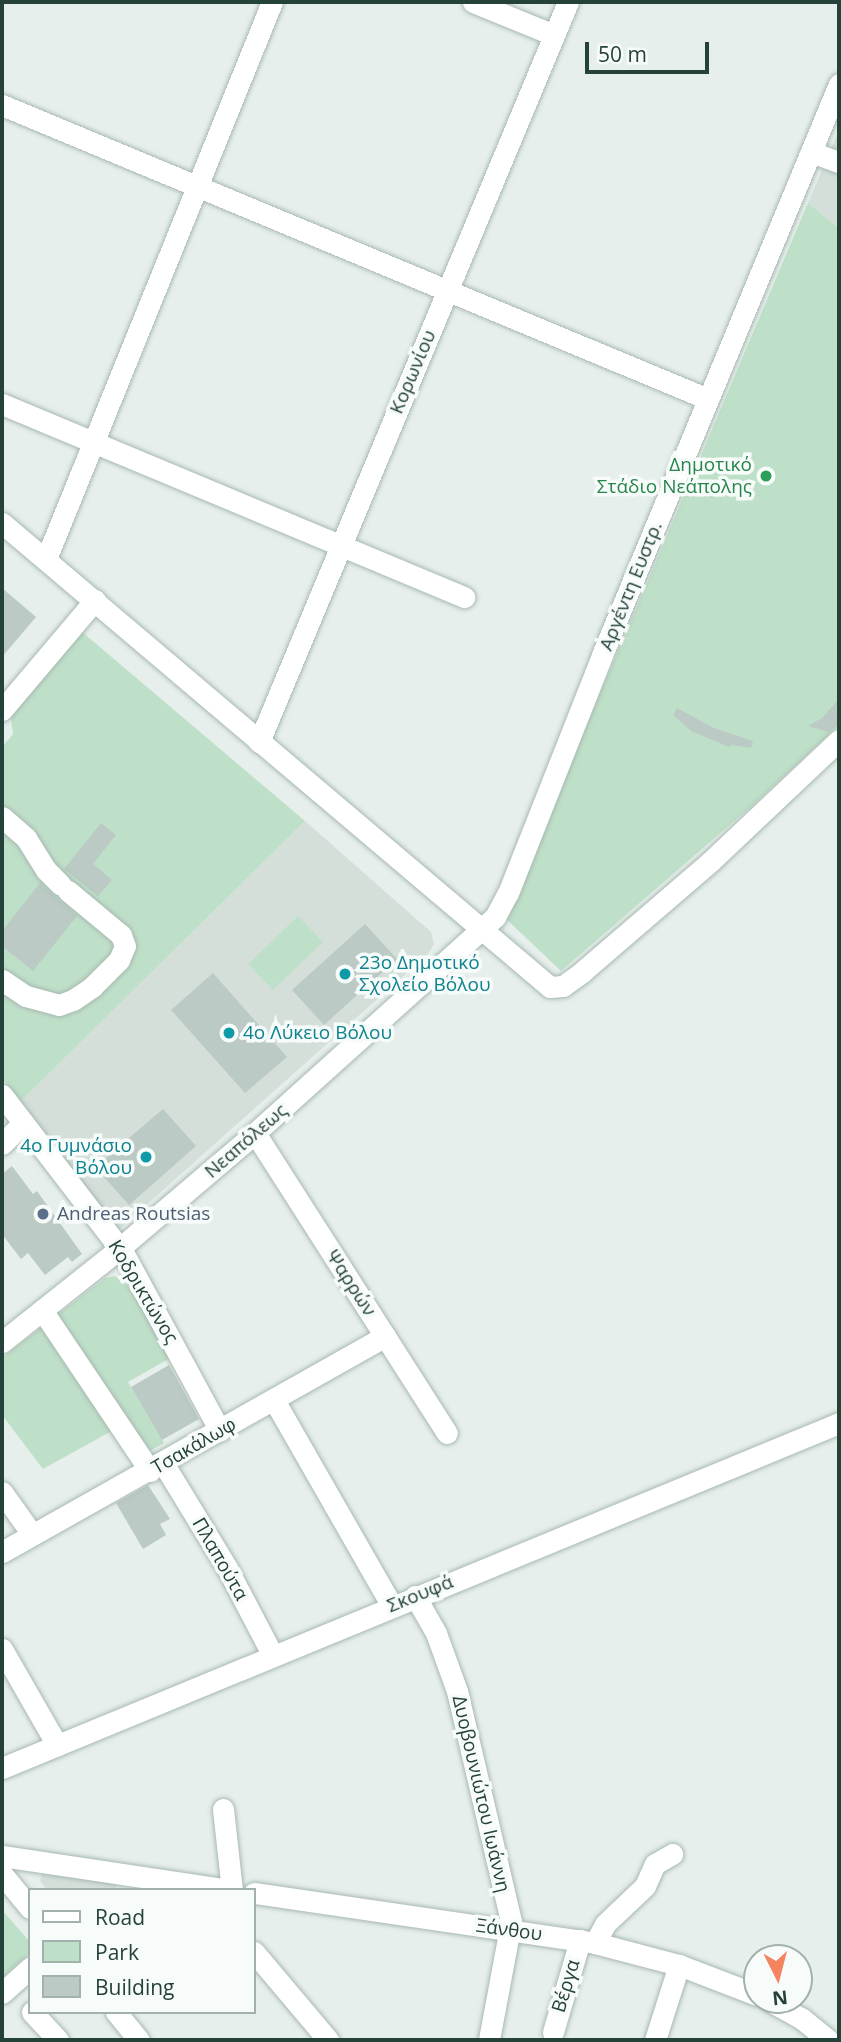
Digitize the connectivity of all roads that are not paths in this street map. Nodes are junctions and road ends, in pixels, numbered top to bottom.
1 (272, 2) edge
2 (473, 2) edge
3 (568, 2) edge
4 (554, 35) junction
5 (839, 84) edge
6 (2, 105) edge
7 (811, 152) junction
8 (839, 162) edge
9 (198, 185) junction
10 (447, 290) junction
11 (708, 399) junction
12 (2, 404) edge
13 (93, 442) junction
14 (2, 523) edge
15 (341, 545) junction
16 (46, 559) junction
17 (464, 597) dead end
18 (95, 600) junction
19 (2, 710) edge
20 (839, 740) edge
21 (259, 742) junction
22 (2, 817) edge
23 (482, 930) junction
24 (2, 980) edge
25 (2, 1096) edge
26 (23, 1123) junction
27 (255, 1133) junction
28 (2, 1144) edge
29 (120, 1248) junction
30 (42, 1310) junction
31 (385, 1336) junction
32 (2, 1342) edge
33 (274, 1400) junction
34 (839, 1423) edge
35 (220, 1431) junction
36 (447, 1433) dead end
37 (156, 1467) junction
38 (2, 1492) edge
39 (32, 1534) junction
40 (2, 1552) edge
41 (415, 1596) junction
42 (392, 1606) junction
43 (2, 1649) edge
44 (273, 1656) junction
45 (57, 1745) junction
46 (2, 1768) edge
47 (223, 1809) dead end
48 (672, 1854) dead end
49 (2, 1856) edge
50 (2, 1874) edge
51 (218, 1888) edge
52 (225, 1888) edge
53 (256, 1893) edge
54 (28, 1906) edge
55 (511, 1930) junction
56 (587, 1942) junction
57 (256, 1955) edge
58 (679, 1965) junction
59 (28, 1970) edge
60 (5, 1990) edge
61 (743, 1990) edge
62 (28, 2009) edge
63 (34, 2014) edge
64 (118, 2014) edge
65 (794, 2014) edge
66 (553, 2032) dead end
67 (321, 2038) edge
68 (58, 2040) edge
69 (139, 2040) edge
70 (489, 2040) edge
71 (655, 2040) edge
72 (828, 2040) edge

1 - 9 street
2 - 4 street
3 - 4 street, Κορωνίου
4 - 10 street, Κορωνίου
5 - 7 street, Αργέντη Ευστρ.
6 - 9 street
7 - 8 street
7 - 11 street, Αργέντη Ευστρ.
9 - 10 street
9 - 13 street
10 - 11 street
10 - 15 street, Κορωνίου
11 - 23 street, Αργέντη Ευστρ.
12 - 13 street
13 - 15 street
13 - 16 street
14 - 16 street
15 - 17 street
15 - 21 street, Κορωνίου
16 - 18 street
18 - 19 street
18 - 21 street
20 - 23 street
21 - 23 street
22 - 24 street
23 - 27 street, Νεαπόλεως
25 - 26 street, Κοδρικτώνος
26 - 28 street
26 - 29 street, Κοδρικτώνος
27 - 29 street, Νεαπόλεως
27 - 31 street, Ψαρρών
29 - 30 street, Νεαπόλεως
29 - 35 street, Κοδρικτώνος
30 - 32 street, Νεαπόλεως
30 - 37 street, Πλαπούτα
31 - 33 street, Τσακάλωφ
31 - 36 street, Ψαρρών
33 - 35 street, Τσακάλωφ
33 - 42 street
34 - 41 street, Σκουφά
35 - 37 street, Τσακάλωφ
37 - 39 street, Τσακάλωφ
37 - 44 street, Πλαπούτα
38 - 39 street
39 - 40 street, Τσακάλωφ
41 - 42 street, Σκουφά
41 - 55 street, Δυοβουνιώτου Ιωάννη
42 - 44 street, Σκουφά
43 - 45 street
44 - 45 street, Σκουφά
45 - 46 street, Σκουφά
47 - 52 street
48 - 56 street, Βέργα
49 - 51 street
50 - 54 street
53 - 55 street, Ξάνθου
55 - 56 street, Ξάνθου
55 - 70 street, Δυοβουνιώτου Ιωάννη
56 - 58 street, Ξάνθου
56 - 66 street, Βέργα
57 - 67 street
58 - 61 street, Ξάνθου
58 - 71 street
59 - 60 street
60 - 62 street
63 - 68 street
64 - 69 street
65 - 72 street

